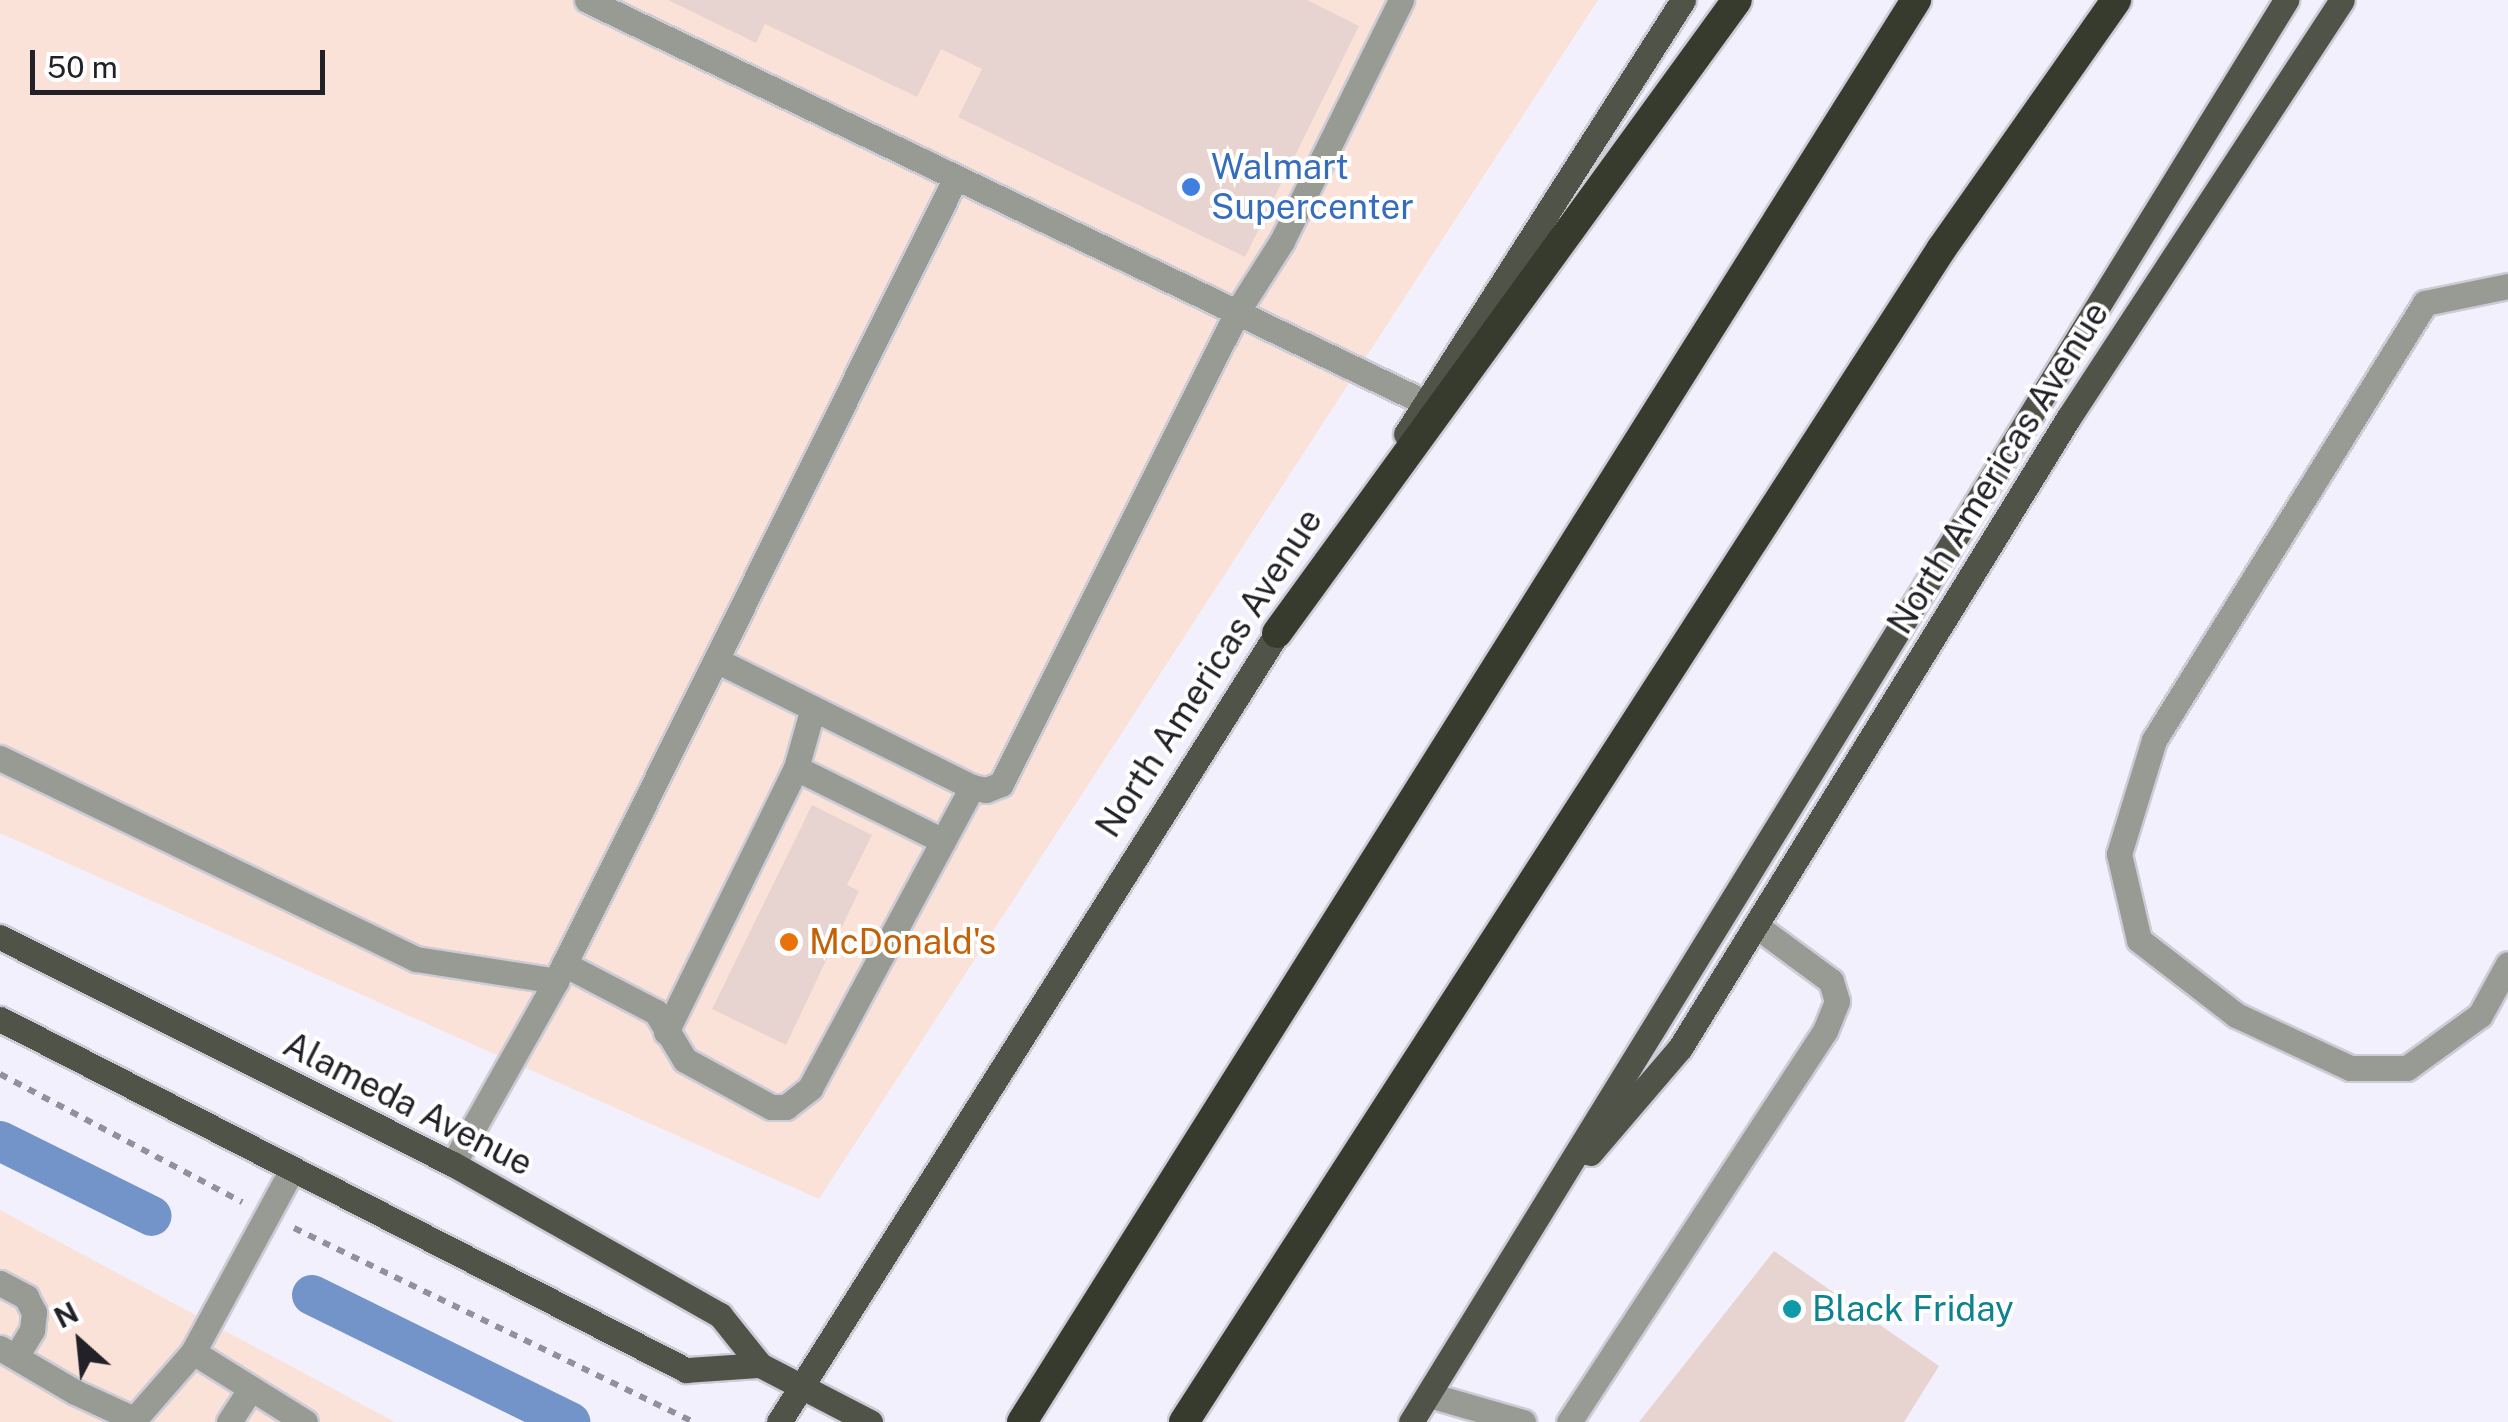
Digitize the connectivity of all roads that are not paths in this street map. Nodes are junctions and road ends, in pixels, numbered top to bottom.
1 (588, 0) edge
2 (1400, 0) edge
3 (1683, 0) edge
4 (1737, 0) edge
5 (1916, 0) edge
6 (2116, 0) edge
7 (2286, 0) edge
8 (2342, 0) edge
9 (956, 177) junction
10 (2508, 286) edge
11 (1236, 312) junction
12 (1426, 403) junction
13 (1277, 633) junction
14 (716, 660) junction
15 (813, 708) junction
16 (0, 758) edge
17 (796, 768) junction
18 (972, 787) junction
19 (943, 841) junction
20 (1755, 925) junction
21 (0, 938) edge
22 (2508, 964) edge
23 (560, 972) junction
24 (0, 1019) edge
25 (666, 1032) junction
26 (454, 1164) junction
27 (292, 1170) junction
28 (1538, 1213) junction
29 (0, 1283) edge
30 (8, 1352) edge
31 (193, 1352) junction
32 (760, 1366) junction
33 (251, 1388) junction
34 (800, 1388) junction
35 (1429, 1395) junction
36 (1188, 1416) edge
37 (133, 1420) edge
38 (229, 1422) edge
39 (304, 1422) edge
40 (779, 1422) edge
41 (870, 1422) edge
42 (1022, 1422) edge
43 (1411, 1422) edge
44 (1523, 1422) edge
45 (1569, 1422) edge

1 - 9 lane
2 - 11 lane
3 - 12 main road, North Americas Avenue
4 - 13 highway
5 - 42 highway
6 - 36 highway
7 - 28 main road, North Americas Avenue
8 - 20 main road, North Americas Avenue
9 - 11 lane
9 - 14 lane
10 - 22 lane
11 - 12 lane
11 - 18 lane
12 - 13 main road, North Americas Avenue
13 - 34 main road, North Americas Avenue
14 - 15 lane
14 - 23 lane
15 - 17 lane
15 - 18 lane
16 - 23 lane
17 - 19 lane
17 - 25 lane
18 - 19 lane
19 - 25 lane
20 - 28 main road, North Americas Avenue
20 - 45 lane
21 - 26 main road, Alameda Avenue
23 - 25 lane
23 - 26 lane
24 - 27 main road
26 - 32 main road, Alameda Avenue
27 - 31 lane
27 - 32 main road
28 - 35 main road, North Americas Avenue
29 - 30 lane
30 - 37 lane
31 - 33 lane
31 - 37 lane
32 - 34 main road, Alameda Avenue
33 - 38 lane
33 - 39 lane
34 - 40 main road, North Americas Avenue
34 - 41 main road, Alameda Avenue
35 - 43 main road, North Americas Avenue
35 - 44 lane

